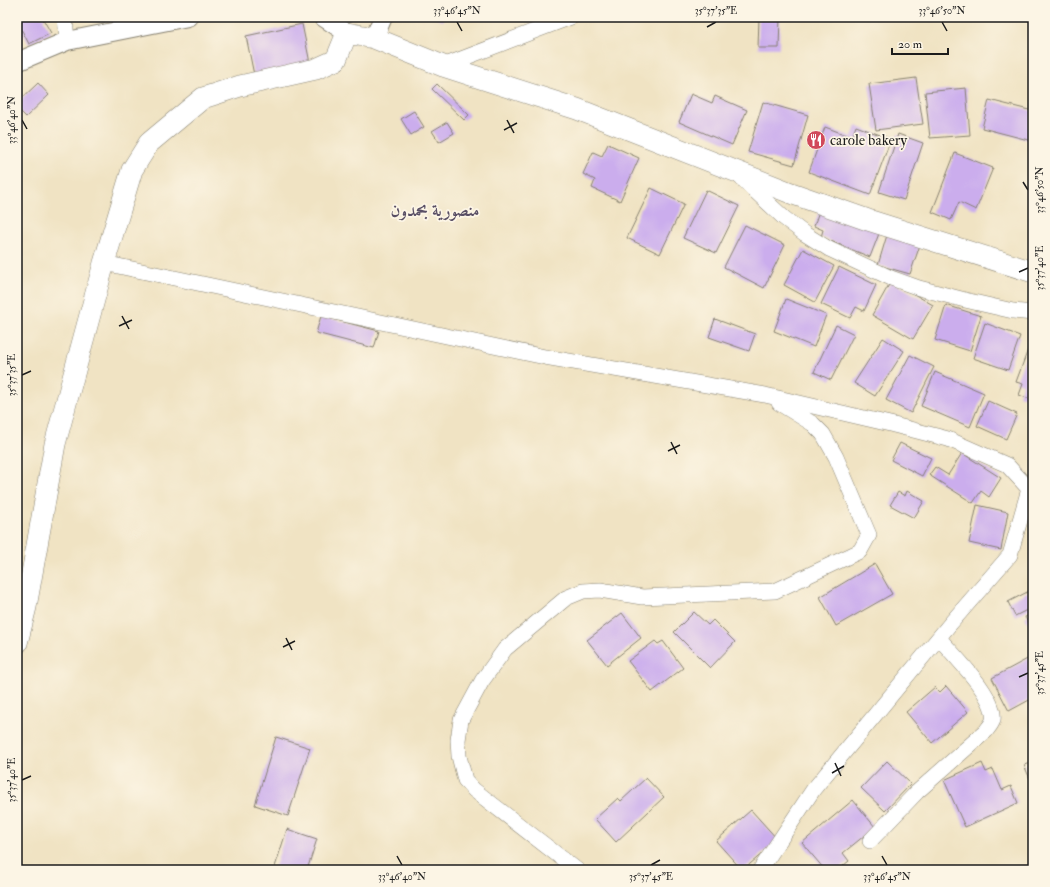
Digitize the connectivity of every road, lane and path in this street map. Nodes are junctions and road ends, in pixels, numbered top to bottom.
1 (65, 17) edge
2 (188, 17) edge
3 (323, 17) edge
4 (383, 17) edge
5 (571, 17) edge
6 (347, 33) junction
7 (374, 38) junction
8 (67, 41) junction
9 (17, 62) edge
10 (443, 66) junction
11 (733, 170) junction
12 (104, 263) junction
13 (1033, 272) edge
14 (1033, 313) edge
15 (765, 395) junction
16 (1031, 489) edge
17 (938, 638) junction
18 (17, 643) edge
19 (870, 841) dead end
20 (577, 870) edge
21 (760, 870) edge

1 - 8 street
2 - 8 street
3 - 6 street
4 - 7 street
5 - 10 street
6 - 7 main road
6 - 12 main road
7 - 10 main road
8 - 9 street
10 - 11 main road
11 - 13 main road
11 - 14 street
12 - 15 street
12 - 18 main road
15 - 16 street
15 - 20 street
16 - 17 street
17 - 19 street
17 - 21 street

